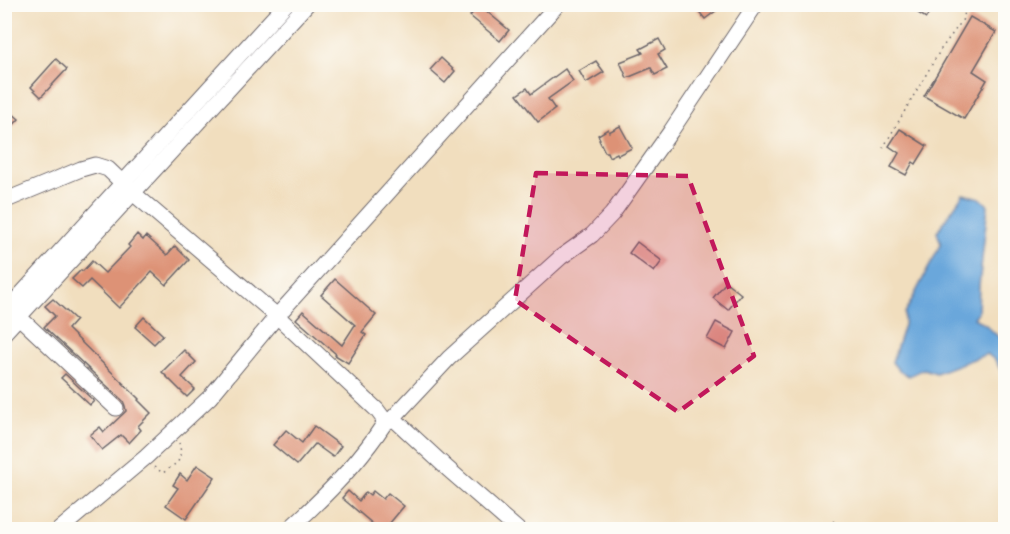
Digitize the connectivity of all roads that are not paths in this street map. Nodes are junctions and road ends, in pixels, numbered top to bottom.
1 (286, 4) edge
2 (307, 4) edge
3 (558, 4) edge
4 (756, 4) edge
5 (128, 188) junction
6 (4, 201) edge
7 (12, 315) edge
8 (277, 316) junction
9 (4, 333) edge
10 (116, 408) dead end
11 (388, 421) junction
12 (59, 530) edge
13 (288, 530) edge
14 (518, 530) edge

1 - 5 street
2 - 5 street
3 - 8 street
4 - 11 street
5 - 6 street
5 - 7 street
5 - 8 street
7 - 9 street
7 - 10 street
8 - 11 street
8 - 12 street
11 - 13 street
11 - 14 street

